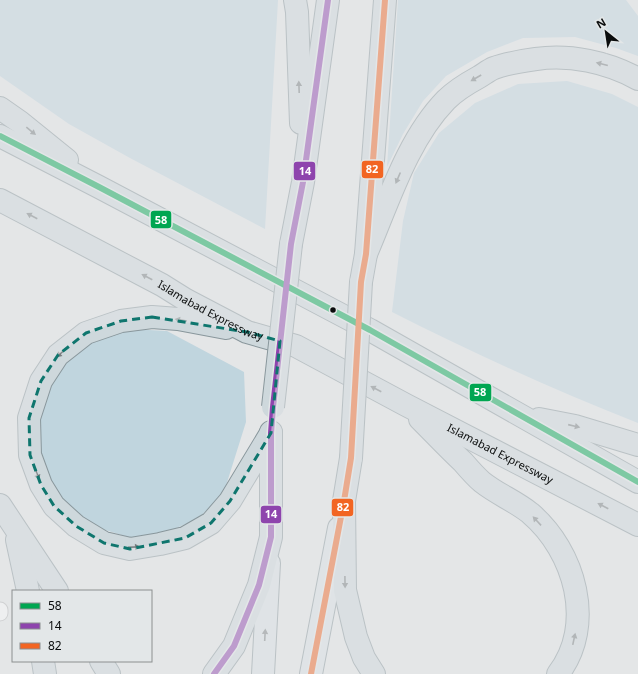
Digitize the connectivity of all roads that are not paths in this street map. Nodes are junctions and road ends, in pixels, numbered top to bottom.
1 (295, 0) edge
2 (328, 0) edge
3 (385, 0) edge
4 (638, 79) edge
5 (0, 108) edge
6 (0, 136) edge
7 (303, 182) junction
8 (99, 187) junction
9 (0, 200) edge
10 (366, 254) junction
11 (247, 332) junction
12 (406, 405) junction
13 (522, 416) junction
14 (271, 433) junction
15 (638, 445) edge
16 (638, 482) edge
17 (344, 501) junction
18 (0, 505) edge
19 (13, 525) junction
20 (638, 525) edge
21 (271, 538) junction
22 (28, 590) edge
23 (56, 590) edge
24 (0, 610) edge
25 (0, 613) edge
26 (43, 662) edge
27 (102, 662) edge
28 (45, 674) edge
29 (109, 674) edge
30 (214, 674) edge
31 (263, 674) edge
32 (311, 674) edge
33 (374, 674) edge
34 (558, 674) edge

7 -> 1 highway
2 - 7 highway
3 - 10 highway
4 -> 10 highway
5 -> 8 highway
6 - 8 highway
7 - 14 highway, bridge
8 - 13 highway
11 -> 9 highway, Islamabad Expressway
10 - 17 highway, bridge
12 -> 11 highway, Islamabad Expressway
11 -> 14 highway
20 -> 12 highway, Islamabad Expressway
34 -> 12 highway
13 -> 15 highway
13 - 16 highway
14 - 21 highway
17 - 32 main road
17 -> 33 highway
18 - 19 highway
19 - 22 highway
19 - 23 highway
21 - 30 highway
31 -> 21 main road
24 - 25 street
26 - 28 highway
27 - 29 highway

